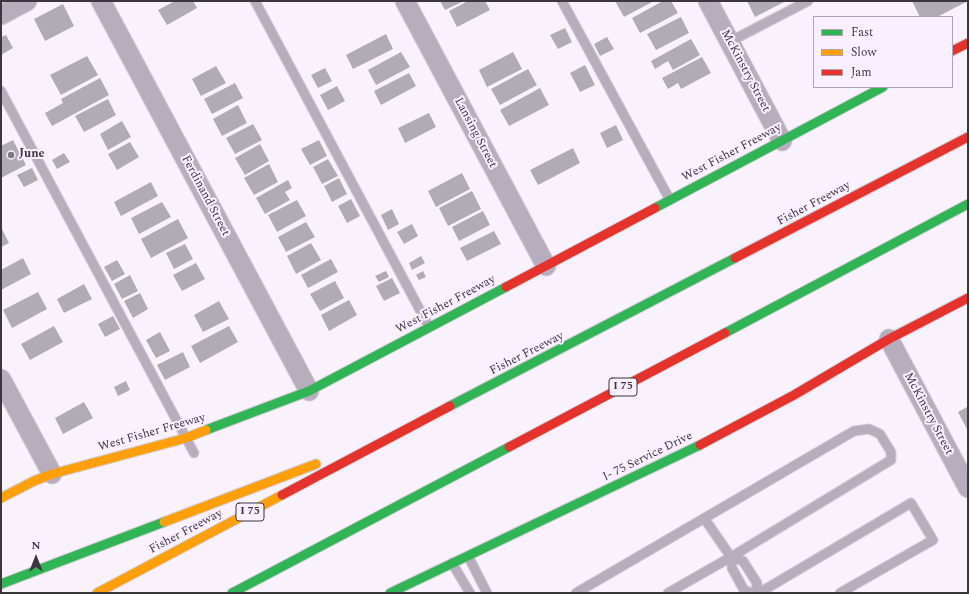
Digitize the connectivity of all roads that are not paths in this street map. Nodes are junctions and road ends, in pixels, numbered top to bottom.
1 (27, 1) edge
2 (101, 1) edge
3 (255, 1) edge
4 (405, 1) edge
5 (562, 1) edge
6 (708, 1) edge
7 (808, 1) edge
8 (1, 15) edge
9 (730, 42) junction
10 (968, 43) edge
11 (953, 50) edge
12 (881, 88) edge
13 (1, 91) edge
14 (968, 137) edge
15 (782, 141) junction
16 (670, 200) junction
17 (968, 204) edge
18 (546, 266) junction
19 (968, 298) edge
20 (430, 327) junction
21 (889, 340) junction
22 (1, 379) edge
23 (309, 391) junction
24 (403, 431) junction
25 (186, 438) junction
26 (194, 453) dead end
27 (963, 468) edge
28 (52, 474) junction
29 (968, 488) edge
30 (1, 498) edge
31 (704, 518) junction
32 (468, 556) junction
33 (731, 557) junction
34 (452, 563) junction
35 (1, 584) edge
36 (97, 593) edge
37 (232, 593) edge
38 (390, 593) edge
39 (470, 593) edge
40 (487, 593) edge
41 (576, 593) edge
42 (668, 593) edge
43 (752, 593) edge
44 (757, 593) edge
45 (840, 593) edge

1 - 8 street
2 - 23 street, Ferdinand Street
3 - 20 lane
4 - 18 street, Lansing Street
5 - 16 lane
6 - 9 street, McKinstry Street
7 - 9 lane
9 - 15 street, McKinstry Street
10 - 11 main road
12 - 15 main road, West Fisher Freeway
13 - 25 lane
14 - 24 main road, Fisher Freeway / I 75
15 - 16 main road, West Fisher Freeway
16 - 18 main road, West Fisher Freeway
17 - 37 main road, I 75
18 - 20 main road, West Fisher Freeway
19 - 21 main road
20 - 23 main road, West Fisher Freeway
21 - 27 street, McKinstry Street
21 - 32 main road, I- 75 Service Drive
22 - 28 street
23 - 25 main road, West Fisher Freeway
24 - 35 main road
24 - 36 main road, Fisher Freeway / I 75
25 - 26 lane
25 - 28 main road, West Fisher Freeway
27 - 29 street, McKinstry Street
28 - 30 main road, West Fisher Freeway
31 - 33 lane
31 - 33 lane
31 - 41 lane
32 - 34 main road, I- 75 Service Drive
32 - 40 lane
33 - 42 lane
33 - 43 lane
33 - 44 lane
34 - 38 main road, I- 75 Service Drive
34 - 39 lane
44 - 45 lane

